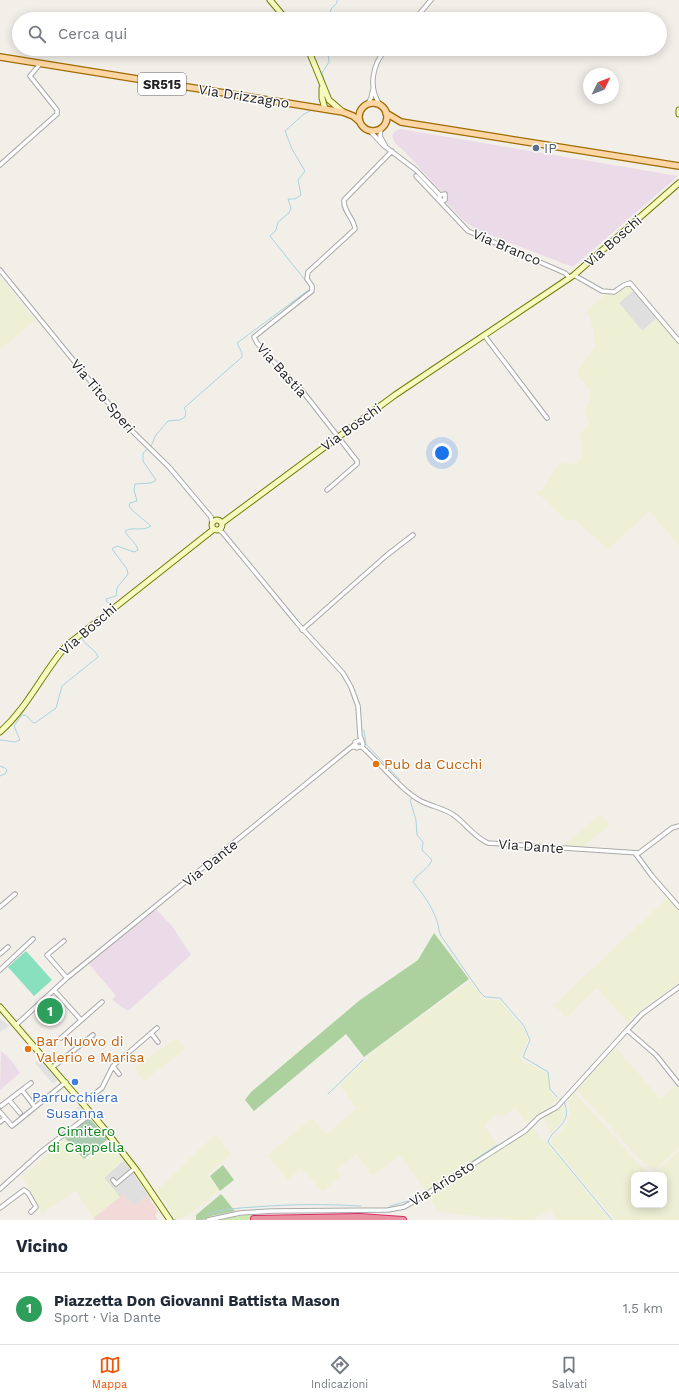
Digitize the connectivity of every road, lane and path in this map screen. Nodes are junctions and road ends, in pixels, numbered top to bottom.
1 (270, 0) edge
2 (431, 0) edge
3 (280, 12) edge
4 (421, 12) edge
5 (311, 56) edge
6 (381, 56) edge
7 (0, 57) edge
8 (40, 64) junction
9 (373, 84) junction
10 (322, 87) junction
11 (322, 98) junction
12 (380, 105) junction
13 (312, 107) junction
14 (364, 107) junction
15 (325, 109) junction
16 (679, 110) edge
17 (345, 113) junction
18 (386, 113) junction
19 (679, 114) edge
20 (360, 122) junction
21 (401, 122) junction
22 (383, 127) junction
23 (370, 131) junction
24 (387, 147) junction
25 (392, 150) junction
26 (0, 165) edge
27 (679, 166) edge
28 (416, 176) dead end
29 (679, 182) edge
30 (440, 195) dead end
31 (0, 270) edge
32 (572, 276) junction
33 (484, 335) junction
34 (679, 341) edge
35 (547, 418) dead end
36 (339, 436) junction
37 (327, 490) dead end
38 (213, 520) junction
39 (220, 528) junction
40 (413, 535) dead end
41 (302, 630) junction
42 (0, 732) edge
43 (360, 736) junction
44 (362, 741) junction
45 (356, 742) junction
46 (352, 747) junction
47 (362, 747) junction
48 (358, 748) junction
49 (679, 826) edge
50 (635, 853) junction
51 (15, 894) dead end
52 (679, 906) edge
53 (0, 907) edge
54 (33, 939) dead end
55 (64, 941) dead end
56 (8, 947) dead end
57 (0, 954) edge
58 (0, 970) edge
59 (68, 978) junction
60 (679, 987) edge
61 (54, 990) junction
62 (102, 1002) dead end
63 (0, 1007) edge
64 (81, 1020) junction
65 (16, 1025) junction
66 (157, 1028) dead end
67 (627, 1030) junction
68 (150, 1033) junction
69 (94, 1035) dead end
70 (61, 1038) dead end
71 (158, 1042) dead end
72 (113, 1066) junction
73 (53, 1067) junction
74 (119, 1074) dead end
75 (66, 1082) junction
76 (31, 1083) dead end
77 (679, 1084) edge
78 (22, 1090) junction
79 (9, 1100) junction
80 (83, 1103) junction
81 (1, 1106) dead end
82 (35, 1107) junction
83 (0, 1112) edge
84 (20, 1113) dead end
85 (92, 1113) junction
86 (5, 1118) junction
87 (0, 1122) edge
88 (135, 1168) junction
89 (113, 1180) dead end
90 (0, 1189) edge
91 (0, 1208) edge
92 (31, 1212) dead end
93 (254, 1219) edge
94 (170, 1220) edge
95 (208, 1220) edge
96 (403, 1220) edge

1 - 3 street
2 - 4 street
5 - 10 street
6 - 9 street
7 - 8 main road, Via Drizzagno / SR515
8 - 13 main road, Via Drizzagno / SR515
8 - 26 street
9 - 12 street
9 - 14 street
10 - 11 street
10 - 17 street
11 - 13 street
11 - 15 street
12 - 14 main road
12 - 18 main road
13 - 15 main road, Via Drizzagno / SR515
14 - 17 main road, Via Drizzagno
14 - 20 main road
15 - 17 main road, Via Drizzagno / SR515
16 - 19 street
17 - 20 main road, Via Drizzagno
18 - 21 main road
18 - 22 main road
20 - 23 main road
21 - 22 main road
21 - 27 main road
22 - 23 main road
22 - 24 street
23 - 24 street
24 - 25 street
25 - 30 street
25 - 36 street, Via Bastia
28 - 32 street, Via Branco
29 - 32 street, Via Boschi
31 - 38 street, Via Tito Speri
32 - 33 street, Via Boschi
32 - 34 street, Via Branco
33 - 35 street
33 - 36 street, Via Boschi
36 - 37 street
36 - 39 street, Via Boschi
38 - 39 street
38 - 39 street
39 - 41 street
39 - 42 street, Via Boschi
40 - 41 street
41 - 43 street
43 - 44 street
43 - 45 street
44 - 45 street
44 - 47 street
45 - 46 street, Via Dante
45 - 48 street
46 - 48 street
46 - 59 street, Via Dante
47 - 48 street
47 - 50 street, Via Dante
49 - 50 street
50 - 52 street
51 - 53 street
54 - 58 street
55 - 59 street
56 - 57 street
59 - 61 street, Via Dante
60 - 67 street, Via Ariosto
61 - 64 street
61 - 65 street, Via Dante
62 - 64 street
63 - 65 street
64 - 70 street
65 - 73 street
66 - 68 street
67 - 77 street
67 - 95 street, Via Ariosto
68 - 71 street
68 - 72 street
69 - 73 street
72 - 74 street
72 - 80 street
73 - 75 street
75 - 80 street
75 - 82 street
76 - 78 street
78 - 79 street
78 - 82 street
79 - 81 street
79 - 84 street
80 - 85 street
82 - 86 street
83 - 86 street
85 - 88 street
85 - 90 street
86 - 87 street
88 - 89 street
88 - 94 street
91 - 92 street
93 - 96 highway

